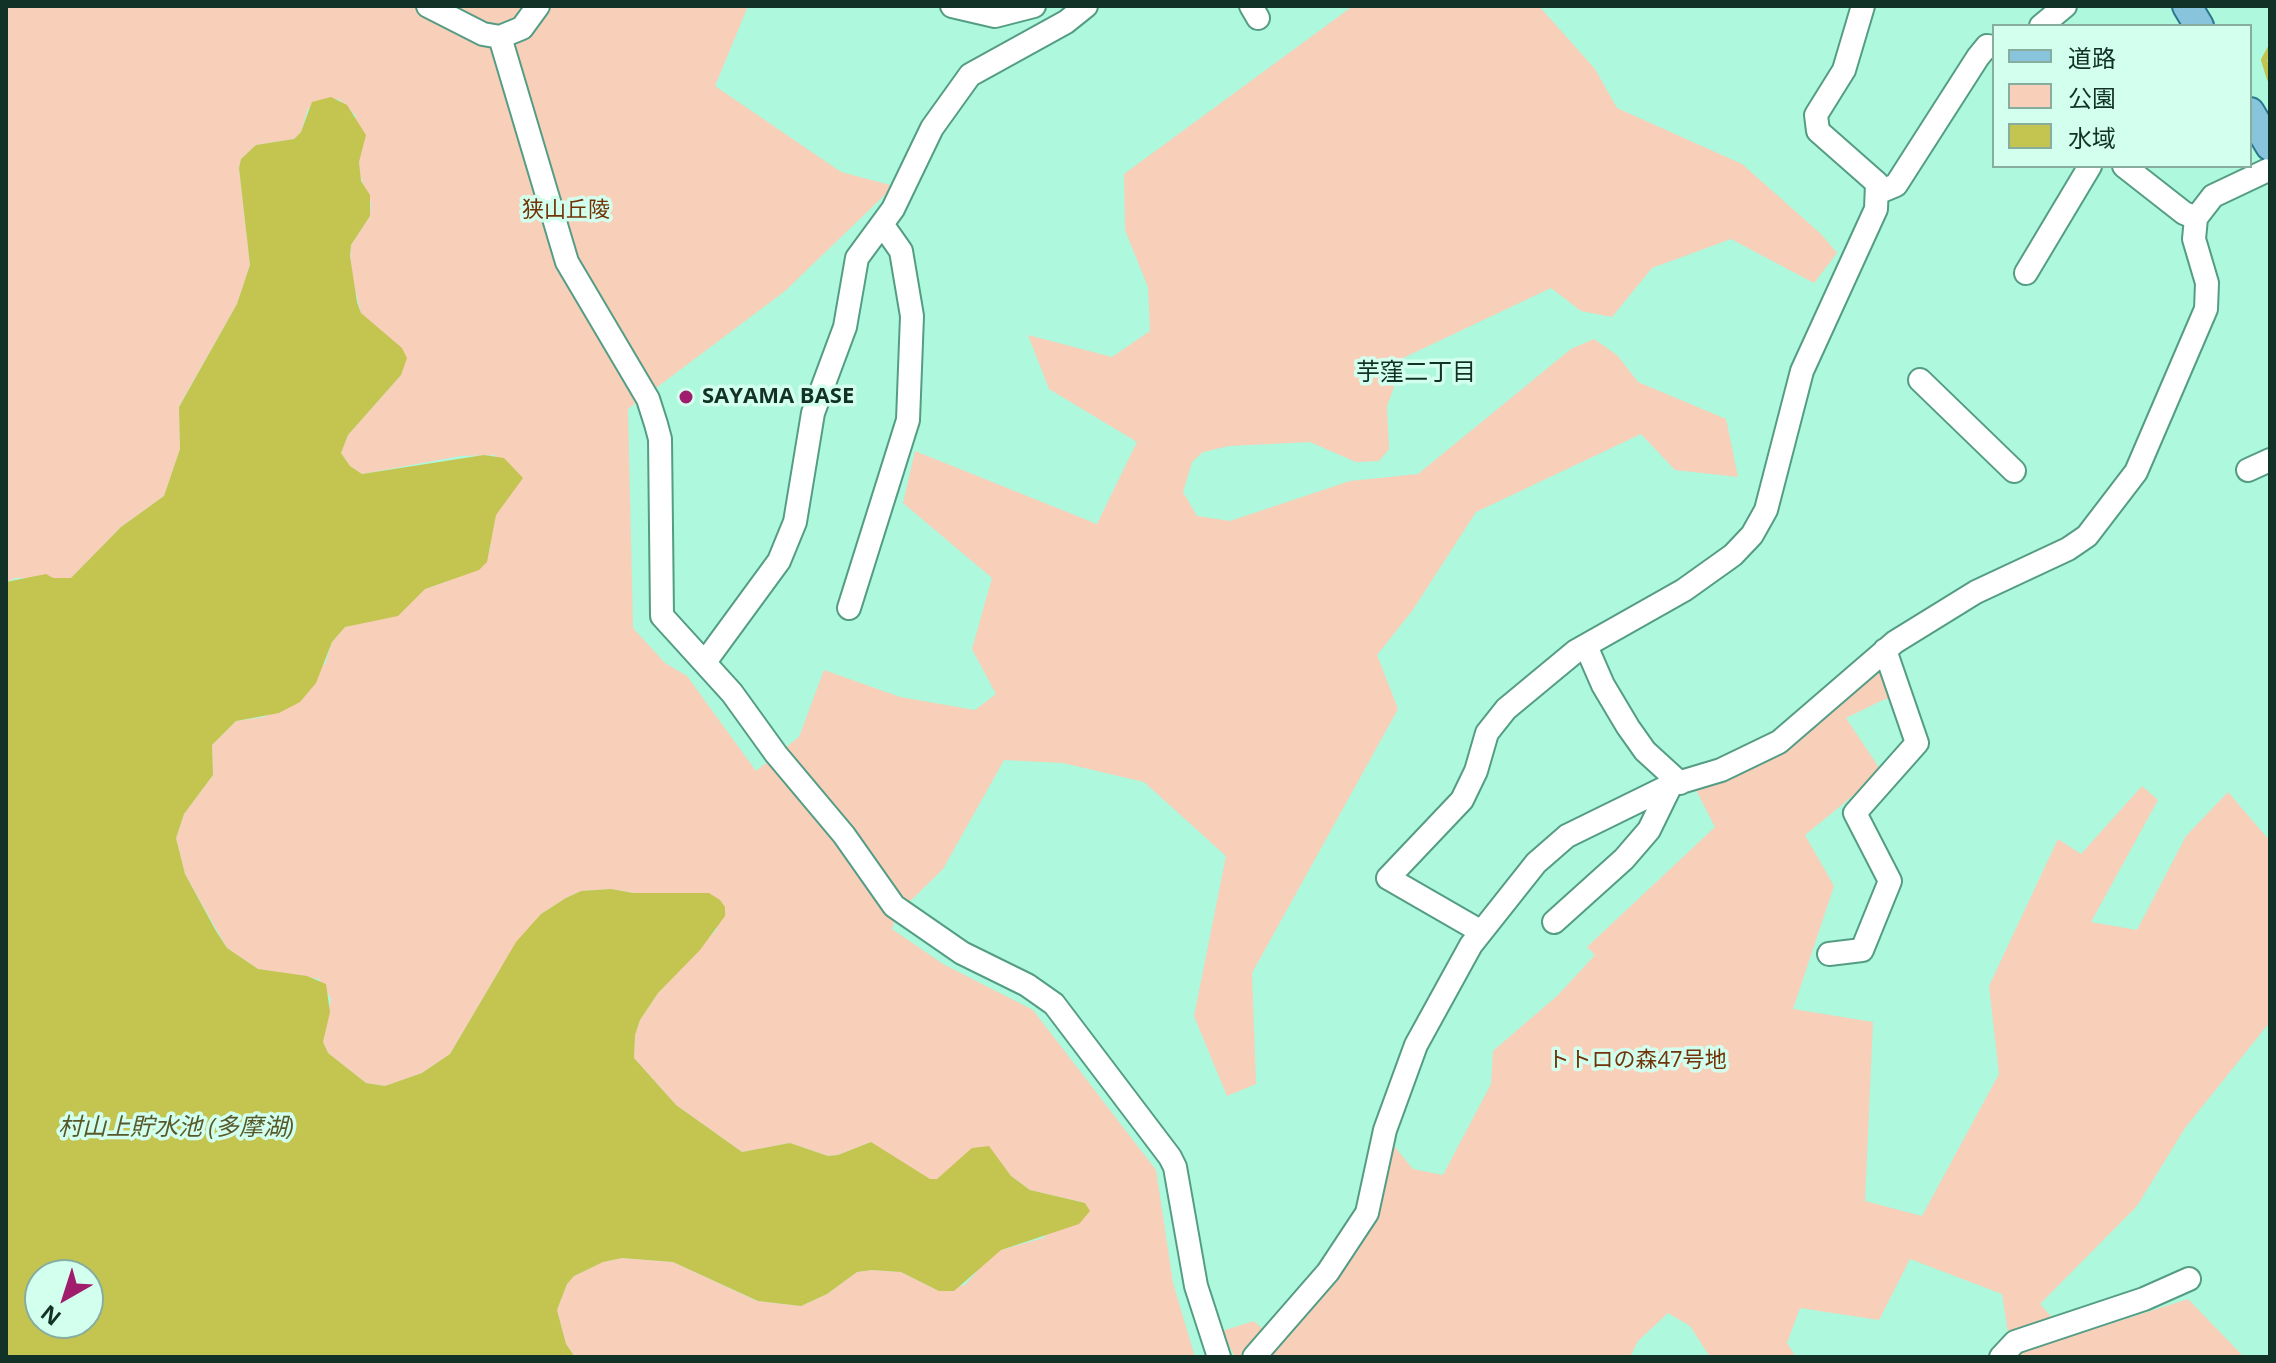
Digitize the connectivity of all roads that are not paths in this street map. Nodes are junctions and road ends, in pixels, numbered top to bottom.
1 (428, 6) edge
2 (538, 6) edge
3 (952, 6) edge
4 (1034, 6) edge
5 (1086, 6) edge
6 (1863, 6) edge
7 (2065, 6) edge
8 (2187, 6) edge
9 (2043, 24) edge
10 (2198, 24) edge
11 (500, 37) junction
12 (1992, 47) edge
13 (2252, 115) edge
14 (2270, 146) edge
15 (2089, 168) edge
16 (2127, 168) edge
17 (2270, 169) edge
18 (1877, 193) junction
19 (2196, 218) junction
20 (882, 224) junction
21 (2026, 273) dead end
22 (1920, 380) dead end
23 (2270, 460) edge
24 (2248, 470) dead end
25 (2014, 471) dead end
26 (849, 608) dead end
27 (1586, 646) junction
28 (1885, 650) junction
29 (705, 662) junction
30 (1675, 784) junction
31 (1554, 922) dead end
32 (1480, 931) junction
33 (1829, 954) dead end
34 (2189, 1279) dead end
35 (1219, 1357) edge
36 (1254, 1357) edge
37 (2001, 1357) edge

1 - 11 street
2 - 11 street
3 - 4 street
5 - 20 street
6 - 18 street
7 - 9 street
8 - 10 main road
11 - 29 street
12 - 18 street
13 - 14 main road
15 - 21 street
16 - 19 street
17 - 19 street
18 - 27 street
19 - 28 street
20 - 26 street
20 - 29 street
22 - 25 street
23 - 24 street
27 - 30 street
27 - 32 street
28 - 30 street
28 - 33 street
29 - 35 street
30 - 31 street
30 - 32 street
32 - 36 street
34 - 37 street

